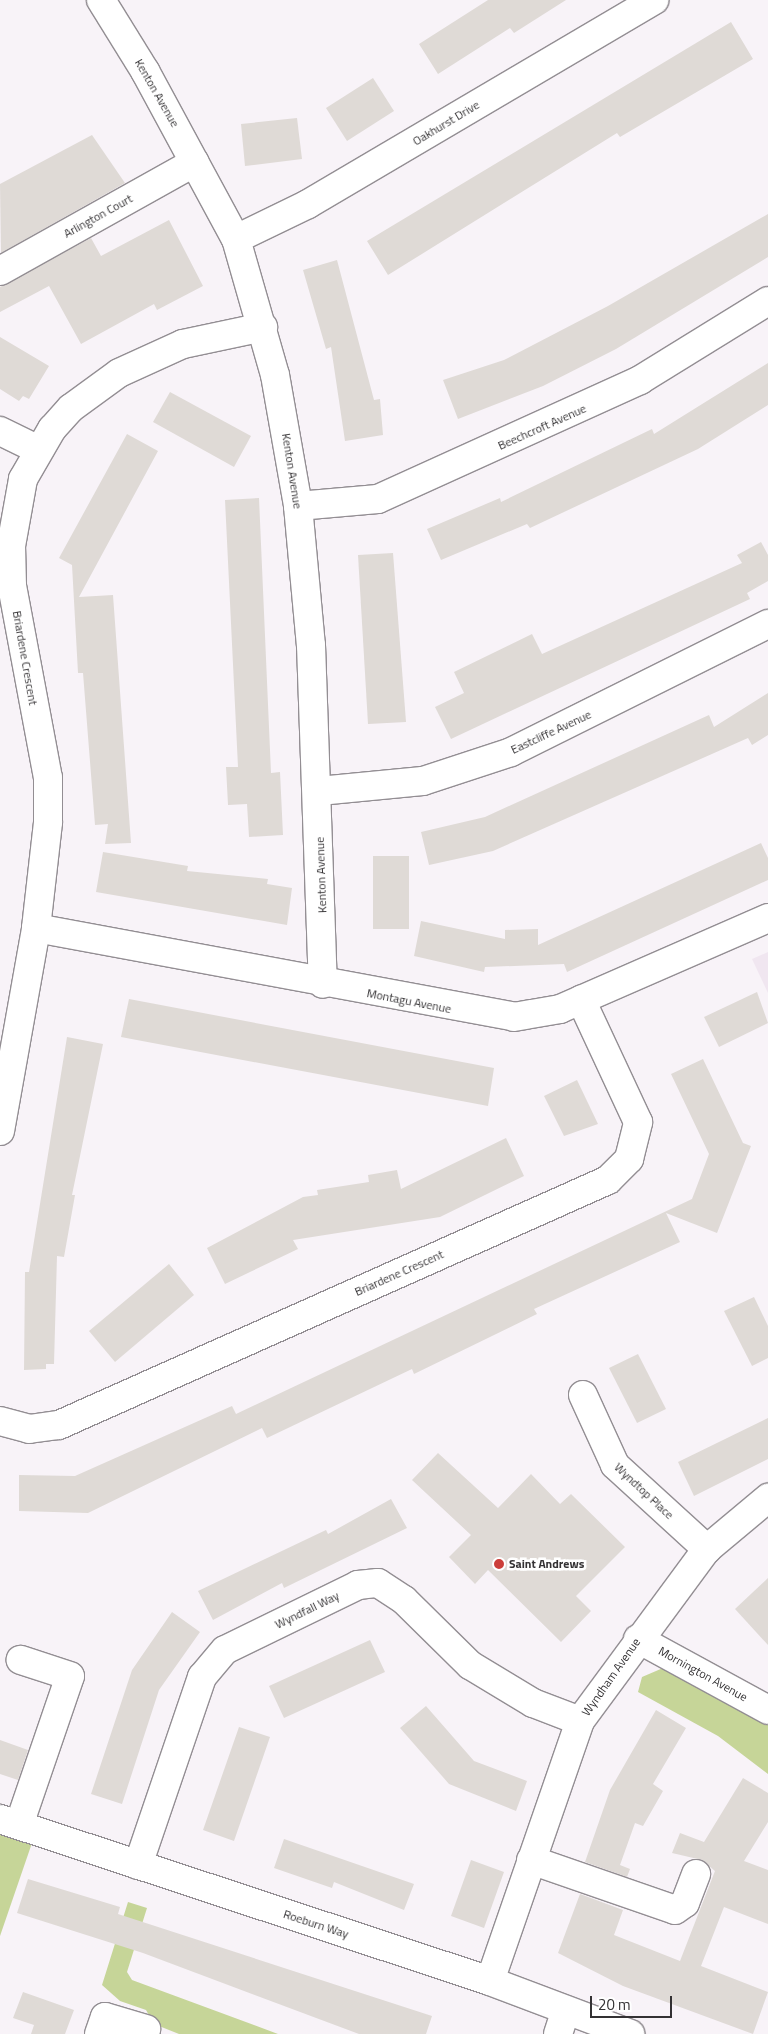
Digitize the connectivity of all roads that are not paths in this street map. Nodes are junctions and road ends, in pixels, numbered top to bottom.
1 (101, 0) edge
2 (654, 0) edge
3 (196, 162) junction
4 (236, 240) junction
5 (0, 271) edge
6 (768, 301) edge
7 (263, 327) junction
8 (0, 431) edge
9 (39, 450) junction
10 (298, 506) junction
11 (768, 624) edge
12 (319, 791) junction
13 (768, 918) edge
14 (36, 928) junction
15 (323, 984) junction
16 (580, 1000) junction
17 (0, 1131) edge
18 (583, 1395) dead end
19 (0, 1420) edge
20 (768, 1498) edge
21 (707, 1549) junction
22 (638, 1639) junction
23 (21, 1660) dead end
24 (768, 1710) edge
25 (580, 1721) junction
26 (10, 1822) edge
27 (531, 1860) junction
28 (138, 1865) junction
29 (696, 1874) dead end
30 (490, 1981) junction
31 (562, 2022) edge
32 (146, 2029) dead end
33 (99, 2034) edge
34 (630, 2034) edge

1 - 3 street, Kenton Avenue
2 - 4 street, Oakhurst Drive
3 - 4 street, Kenton Avenue
3 - 5 street, Arlington Court
4 - 7 street, Kenton Avenue
6 - 10 street, Beechcroft Avenue
7 - 9 street, Briardene Crescent
7 - 10 street, Kenton Avenue
8 - 9 street
9 - 14 street, Briardene Crescent
10 - 12 street, Kenton Avenue
11 - 12 street, Eastcliffe Avenue
12 - 15 street, Kenton Avenue
13 - 16 street, Montagu Avenue
14 - 15 street, Montagu Avenue
14 - 17 street, Briardene Crescent
15 - 16 street, Montagu Avenue
16 - 19 street, Briardene Crescent
18 - 21 street, Wyndtop Place
20 - 21 street, Wyndham Avenue
21 - 22 street, Wyndham Avenue
22 - 24 street, Mornington Avenue
22 - 25 street, Wyndham Avenue
23 - 26 street
25 - 27 street, Wyndham Avenue
25 - 28 street, Wyndfall Way
26 - 28 street, Roeburn Way
27 - 29 street
27 - 30 street, Wyndham Avenue
28 - 30 street, Roeburn Way
30 - 31 street, Roeburn Way
31 - 34 street, Roeburn Way
32 - 33 street

